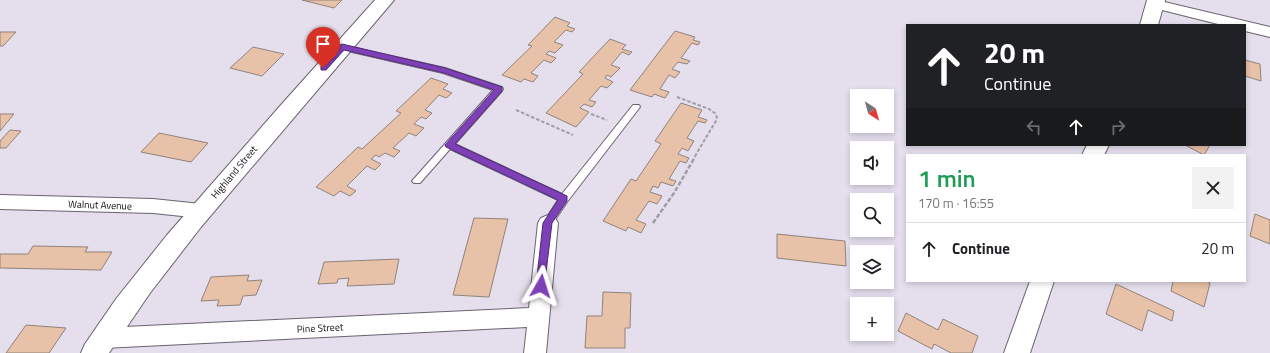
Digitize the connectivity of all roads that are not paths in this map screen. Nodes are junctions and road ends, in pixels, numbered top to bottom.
1 (385, 0) edge
2 (1155, 2) edge
3 (1149, 24) edge
4 (1237, 24) edge
5 (1246, 26) edge
6 (1270, 32) edge
7 (342, 47) junction
8 (636, 107) dead end
9 (449, 145) junction
10 (417, 181) dead end
11 (564, 199) junction
12 (0, 202) edge
13 (201, 211) junction
14 (548, 223) joint
15 (1042, 282) edge
16 (537, 317) junction
17 (98, 346) edge
18 (534, 353) edge
19 (1017, 353) edge

1 - 7 main road, Highland Street
2 - 3 main road
2 - 4 street
5 - 6 street
7 - 9 lane
7 - 13 main road, Highland Street
8 - 11 lane
9 - 10 lane
9 - 11 lane
11 - 14 lane
12 - 13 street, Walnut Avenue
13 - 17 main road, Highland Street
14 - 16 street
15 - 19 main road
16 - 17 street, Pine Street
16 - 18 street

